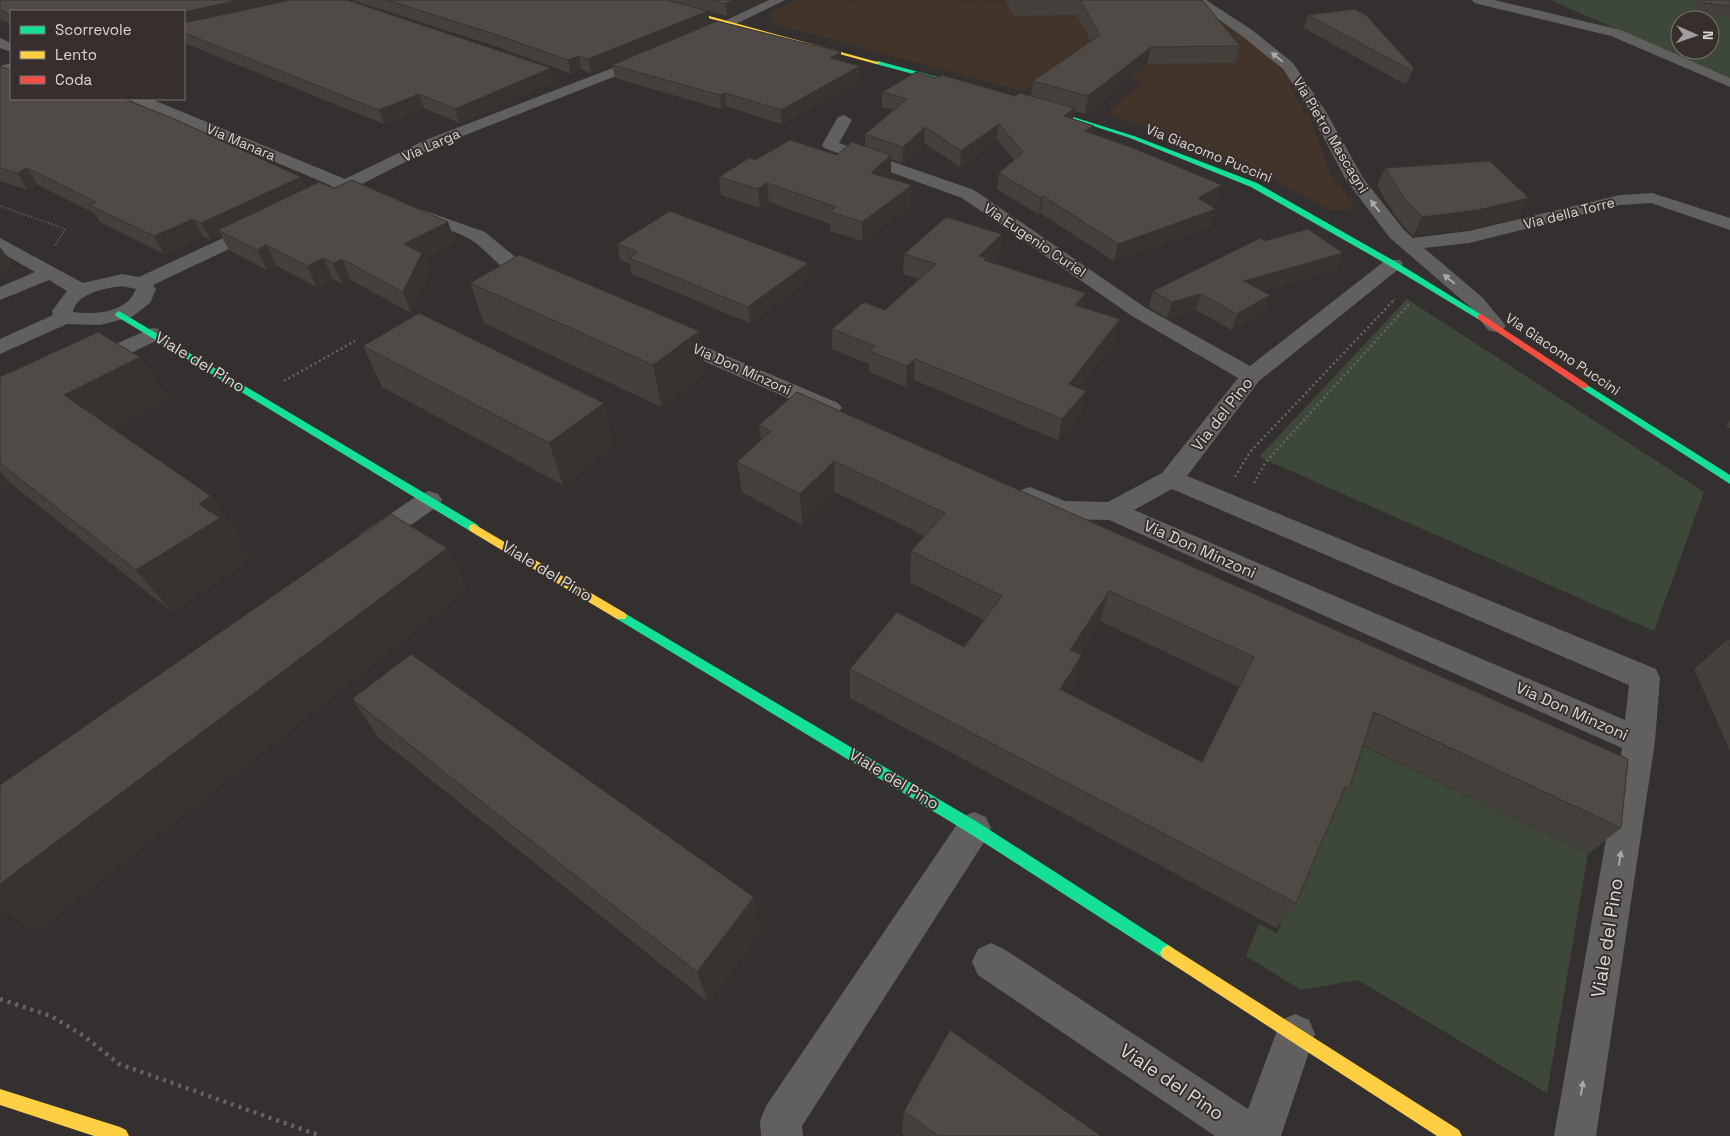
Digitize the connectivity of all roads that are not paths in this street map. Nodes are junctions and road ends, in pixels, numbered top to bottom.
1 (645, 0) edge
2 (779, 0) edge
3 (1197, 0) edge
4 (1478, 0) edge
5 (1548, 4) dead end
6 (728, 23) junction
7 (1616, 34) junction
8 (689, 41) edge
9 (665, 51) edge
10 (564, 79) dead end
11 (1730, 83) edge
12 (582, 85) junction
13 (965, 86) edge
14 (140, 100) edge
15 (1023, 102) edge
16 (844, 120) dead end
17 (345, 186) junction
18 (319, 198) edge
19 (276, 219) edge
20 (1730, 224) edge
21 (0, 244) edge
22 (1406, 244) junction
23 (1394, 264) junction
24 (49, 273) junction
25 (142, 283) junction
26 (560, 290) edge
27 (82, 291) junction
28 (0, 294) edge
29 (120, 314) junction
30 (65, 317) junction
31 (1495, 326) junction
32 (651, 330) edge
33 (152, 334) junction
34 (0, 347) edge
35 (71, 373) edge
36 (1251, 376) junction
37 (852, 418) edge
38 (1171, 479) junction
39 (1730, 480) edge
40 (1007, 486) edge
41 (429, 500) junction
42 (1112, 511) junction
43 (346, 556) edge
44 (1639, 741) junction
45 (974, 828) junction
46 (991, 962) dead end
47 (1295, 1034) junction
48 (0, 1097) edge
49 (120, 1136) edge
50 (782, 1136) edge
51 (1252, 1136) edge
52 (1260, 1136) edge
53 (1453, 1136) edge
54 (1575, 1136) edge

1 - 6 street
2 - 6 street
22 -> 3 street, Via Pietro Mascagni
4 - 7 street
5 - 7 street
6 - 8 street
6 - 13 street
7 - 11 street
9 - 12 street, Via Larga
10 - 12 street
12 - 17 street, Via Larga
14 - 17 street, Via Manara
15 - 23 street, Via Giacomo Puccini
16 - 36 street, Via Eugenio Curiel
17 - 18 street, Via Larga
17 - 26 street
19 - 25 street
20 - 22 street, Via della Torre
21 - 24 street
31 -> 22 street, Via Pietro Mascagni
23 - 31 street, Via Giacomo Puccini
23 - 36 street, Via del Pino
24 - 27 street
24 - 28 street
25 - 27 street
25 - 29 street
27 - 30 street
29 - 30 street
29 - 33 street, Viale del Pino
30 - 34 street
31 - 39 street, Via Giacomo Puccini
32 - 37 street, Via Don Minzoni
33 - 35 street
33 - 41 street, Viale del Pino
36 - 38 street, Via del Pino
38 - 42 street, Via del Pino
38 - 44 street, Via Don Minzoni
40 - 42 street, Via del Pino
41 - 43 street
41 - 45 street, Viale del Pino
42 - 44 street, Via Don Minzoni
54 -> 44 street, Viale del Pino
45 - 47 street, Viale del Pino
45 - 50 street
46 - 51 street, Viale del Pino
47 - 52 street
47 - 53 street, Viale del Pino
48 - 49 street

